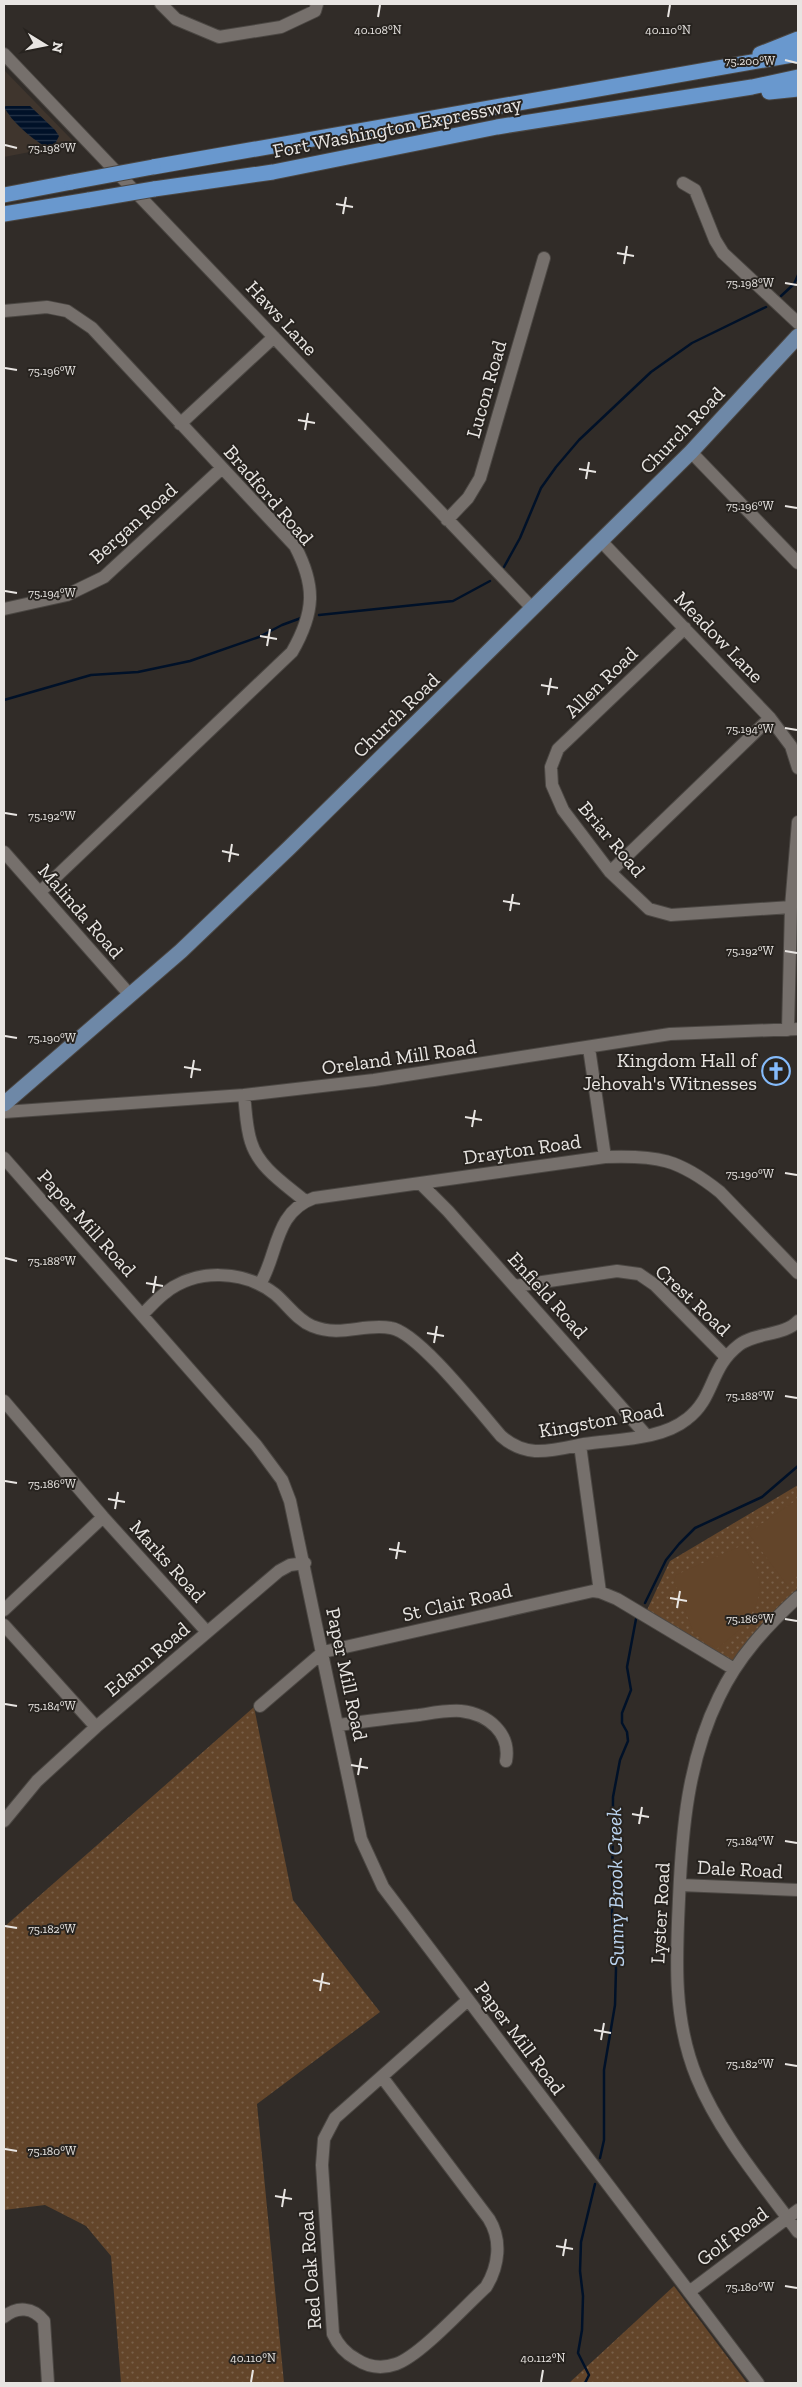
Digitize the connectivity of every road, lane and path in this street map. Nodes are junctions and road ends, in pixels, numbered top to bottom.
1 (161, 4) edge
2 (318, 4) edge
3 (798, 39) edge
4 (4, 54) edge
5 (798, 54) edge
6 (734, 65) junction
7 (798, 77) edge
8 (798, 89) edge
9 (629, 106) junction
10 (683, 183) dead end
11 (4, 195) edge
12 (4, 214) edge
13 (544, 258) dead end
14 (4, 311) edge
15 (798, 323) edge
16 (798, 336) edge
17 (274, 337) junction
18 (180, 424) junction
19 (691, 452) junction
20 (222, 468) junction
21 (447, 520) junction
22 (601, 541) junction
23 (798, 563) edge
24 (4, 608) edge
25 (533, 609) junction
26 (685, 628) junction
27 (770, 718) junction
28 (551, 767) joint
29 (798, 768) edge
30 (798, 822) edge
31 (4, 852) edge
32 (610, 872) junction
33 (40, 892) junction
34 (791, 907) junction
35 (130, 995) junction
36 (793, 1029) edge
37 (589, 1048) junction
38 (244, 1096) junction
39 (4, 1104) edge
40 (4, 1112) edge
41 (605, 1156) junction
42 (4, 1158) edge
43 (420, 1182) junction
44 (305, 1201) junction
45 (798, 1273) edge
46 (260, 1284) junction
47 (515, 1286) junction
48 (143, 1314) junction
49 (798, 1321) edge
50 (726, 1357) junction
51 (4, 1401) edge
52 (646, 1435) junction
53 (580, 1445) junction
54 (103, 1517) junction
55 (304, 1563) junction
56 (600, 1592) junction
57 (798, 1597) edge
58 (4, 1610) edge
59 (4, 1624) edge
60 (207, 1632) junction
61 (323, 1652) junction
62 (734, 1669) junction
63 (260, 1706) dead end
64 (339, 1725) junction
65 (96, 1726) junction
66 (506, 1761) dead end
67 (4, 1821) edge
68 (680, 1885) junction
69 (798, 1890) edge
70 (468, 2000) junction
71 (382, 2077) junction
72 (793, 2214) edge
73 (798, 2232) edge
74 (689, 2292) junction
75 (4, 2317) edge
76 (48, 2383) edge
77 (758, 2383) edge

1 - 2 street
3 - 6 highway
4 - 17 street, Haws Lane
5 - 6 highway
6 - 11 highway, bridge
7 - 9 highway, Fort Washington Expressway
8 - 9 highway
9 - 12 highway, Fort Washington Expressway, bridge
10 - 15 street
13 - 21 street, Lucon Road
14 - 18 street, Bradford Road
16 - 19 main road, Church Road
17 - 18 street
17 - 21 street, Haws Lane
18 - 20 street, Bradford Road
19 - 22 main road, Church Road
19 - 23 street
20 - 24 street, Bergan Road
20 - 33 street, Bradford Road
21 - 25 street, Haws Lane
22 - 25 main road, Church Road
22 - 26 street, Meadow Lane
25 - 35 main road, Church Road
26 - 27 street, Meadow Lane
26 - 28 street, Allen Road
27 - 29 street, Meadow Lane
27 - 32 street
28 - 32 street, Briar Road
30 - 34 street
31 - 33 street, Malinda Road
32 - 34 street, Briar Road
33 - 35 street, Malinda Road
34 - 36 street
35 - 39 main road, Church Road
36 - 37 street, Oreland Mill Road
37 - 38 street, Oreland Mill Road
37 - 41 street
38 - 40 street, Oreland Mill Road
38 - 44 street
41 - 43 street, Drayton Road
41 - 45 street, Drayton Road
42 - 48 street, Paper Mill Road
43 - 44 street, Drayton Road
43 - 47 street, Enfield Road
44 - 46 street
46 - 48 street, Kingston Road
46 - 53 street, Kingston Road
47 - 50 street, Crest Road
47 - 52 street, Enfield Road
48 - 55 street, Paper Mill Road
49 - 50 street, Kingston Road
50 - 52 street, Kingston Road
51 - 54 street, Marks Road
52 - 53 street, Kingston Road
53 - 56 street
54 - 58 street
54 - 60 street, Marks Road
55 - 60 street, Edann Road
55 - 61 street, Paper Mill Road
56 - 61 street, St Clair Road
56 - 62 street
57 - 62 street, Lyster Road
59 - 65 street
60 - 65 street, Edann Road
61 - 63 street
61 - 64 street, Paper Mill Road
62 - 68 street, Lyster Road
64 - 66 street
64 - 70 street, Paper Mill Road
65 - 67 street, Edann Road
68 - 69 street, Dale Road
68 - 72 street, Lyster Road
70 - 71 street
70 - 74 street, Paper Mill Road
71 - 71 street, Red Oak Road
72 - 73 street, Lyster Road
72 - 74 street, Golf Road
74 - 77 street, Paper Mill Road
75 - 76 street

